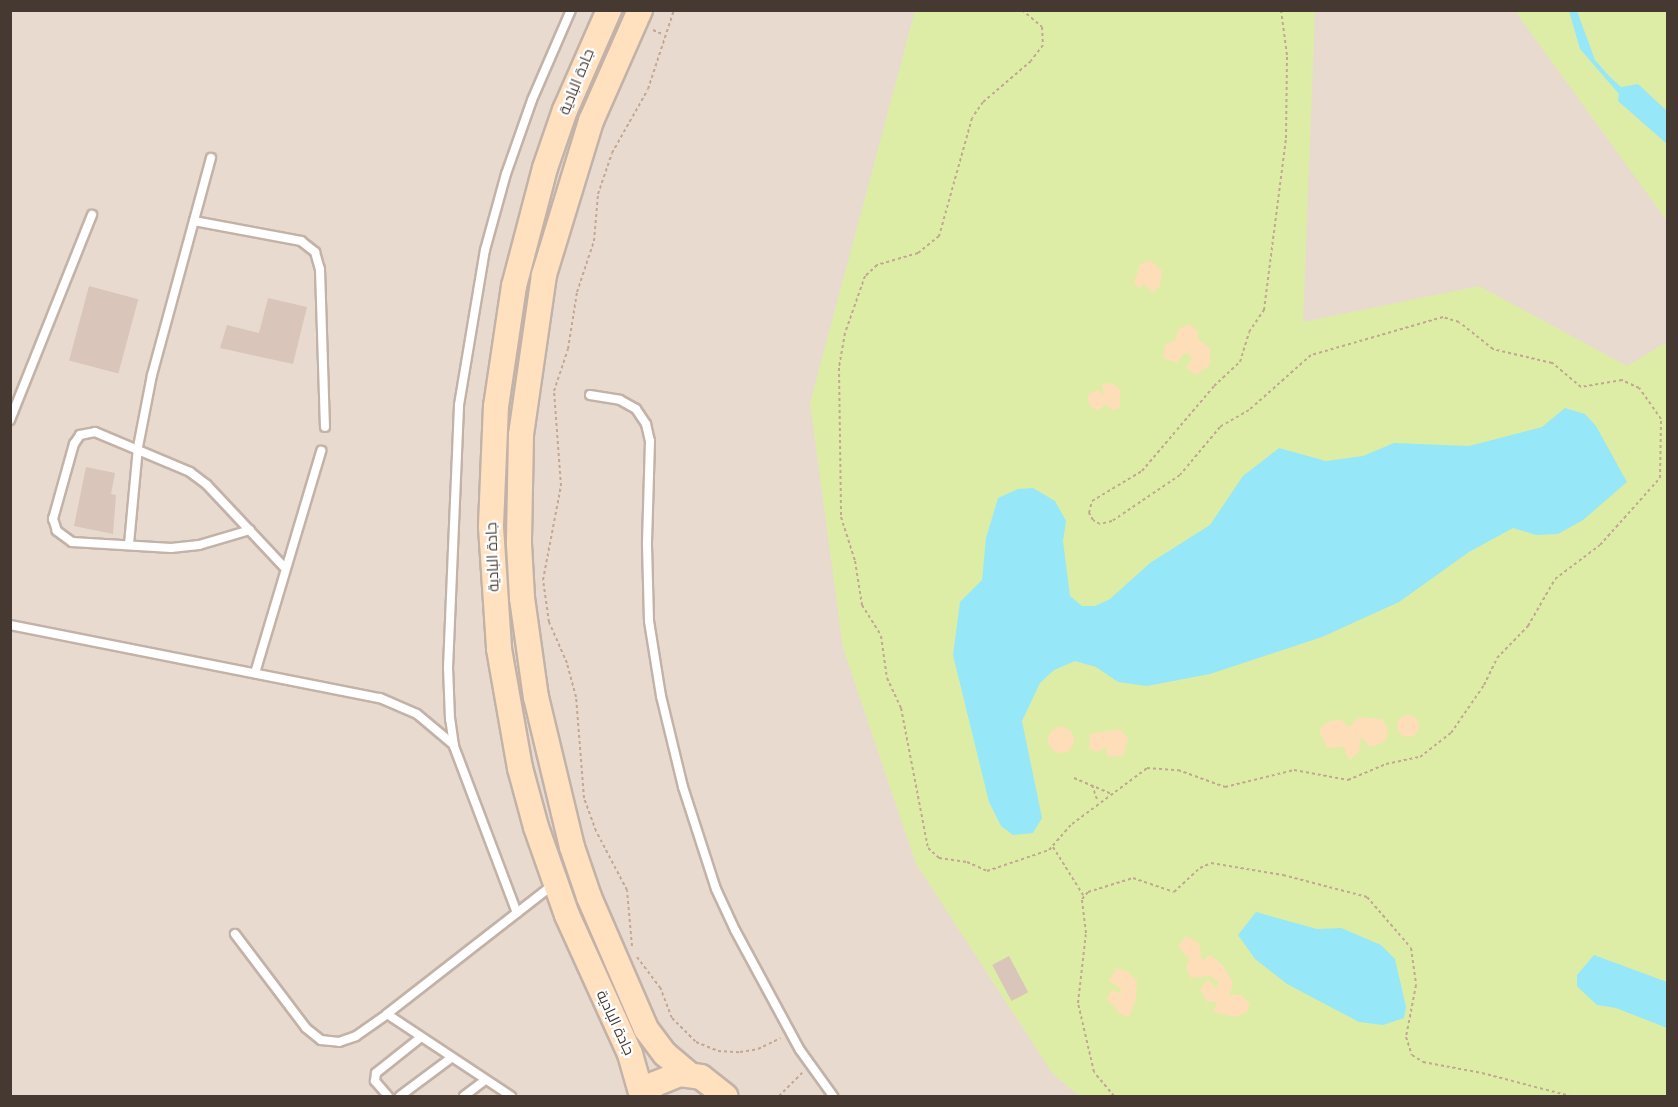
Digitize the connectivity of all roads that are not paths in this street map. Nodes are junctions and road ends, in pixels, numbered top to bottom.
1 (571, 10) edge
2 (609, 10) edge
3 (640, 10) edge
4 (211, 158) dead end
5 (92, 215) dead end
6 (194, 221) junction
7 (590, 396) dead end
8 (10, 420) edge
9 (325, 427) dead end
10 (138, 447) junction
11 (321, 451) dead end
12 (250, 530) junction
13 (129, 544) junction
14 (285, 567) junction
15 (10, 625) edge
16 (255, 673) junction
17 (454, 746) junction
18 (555, 884) junction
19 (517, 912) junction
20 (235, 934) dead end
21 (387, 1014) junction
22 (420, 1038) junction
23 (451, 1058) junction
24 (689, 1074) junction
25 (485, 1080) junction
26 (388, 1096) edge
27 (400, 1096) edge
28 (464, 1096) edge
29 (510, 1096) edge
30 (643, 1096) edge
31 (725, 1096) edge
32 (833, 1096) edge

1 - 17 lane
2 - 18 street, جادة البادية
3 - 24 street, جادة البادية
4 - 6 lane
5 - 8 lane
6 - 9 lane
6 - 10 lane
7 - 32 lane
10 - 12 lane
10 - 13 lane
10 - 13 lane
11 - 14 lane
12 - 13 lane
12 - 14 lane
14 - 16 lane
15 - 16 lane
16 - 17 lane
17 - 19 lane
18 - 19 lane
18 - 30 street, جادة البادية
19 - 21 lane
20 - 21 lane
21 - 22 lane
22 - 23 lane
22 - 26 lane
23 - 25 lane
23 - 27 lane
24 - 30 street
24 - 31 street, جادة البادية
25 - 28 lane
25 - 29 lane

